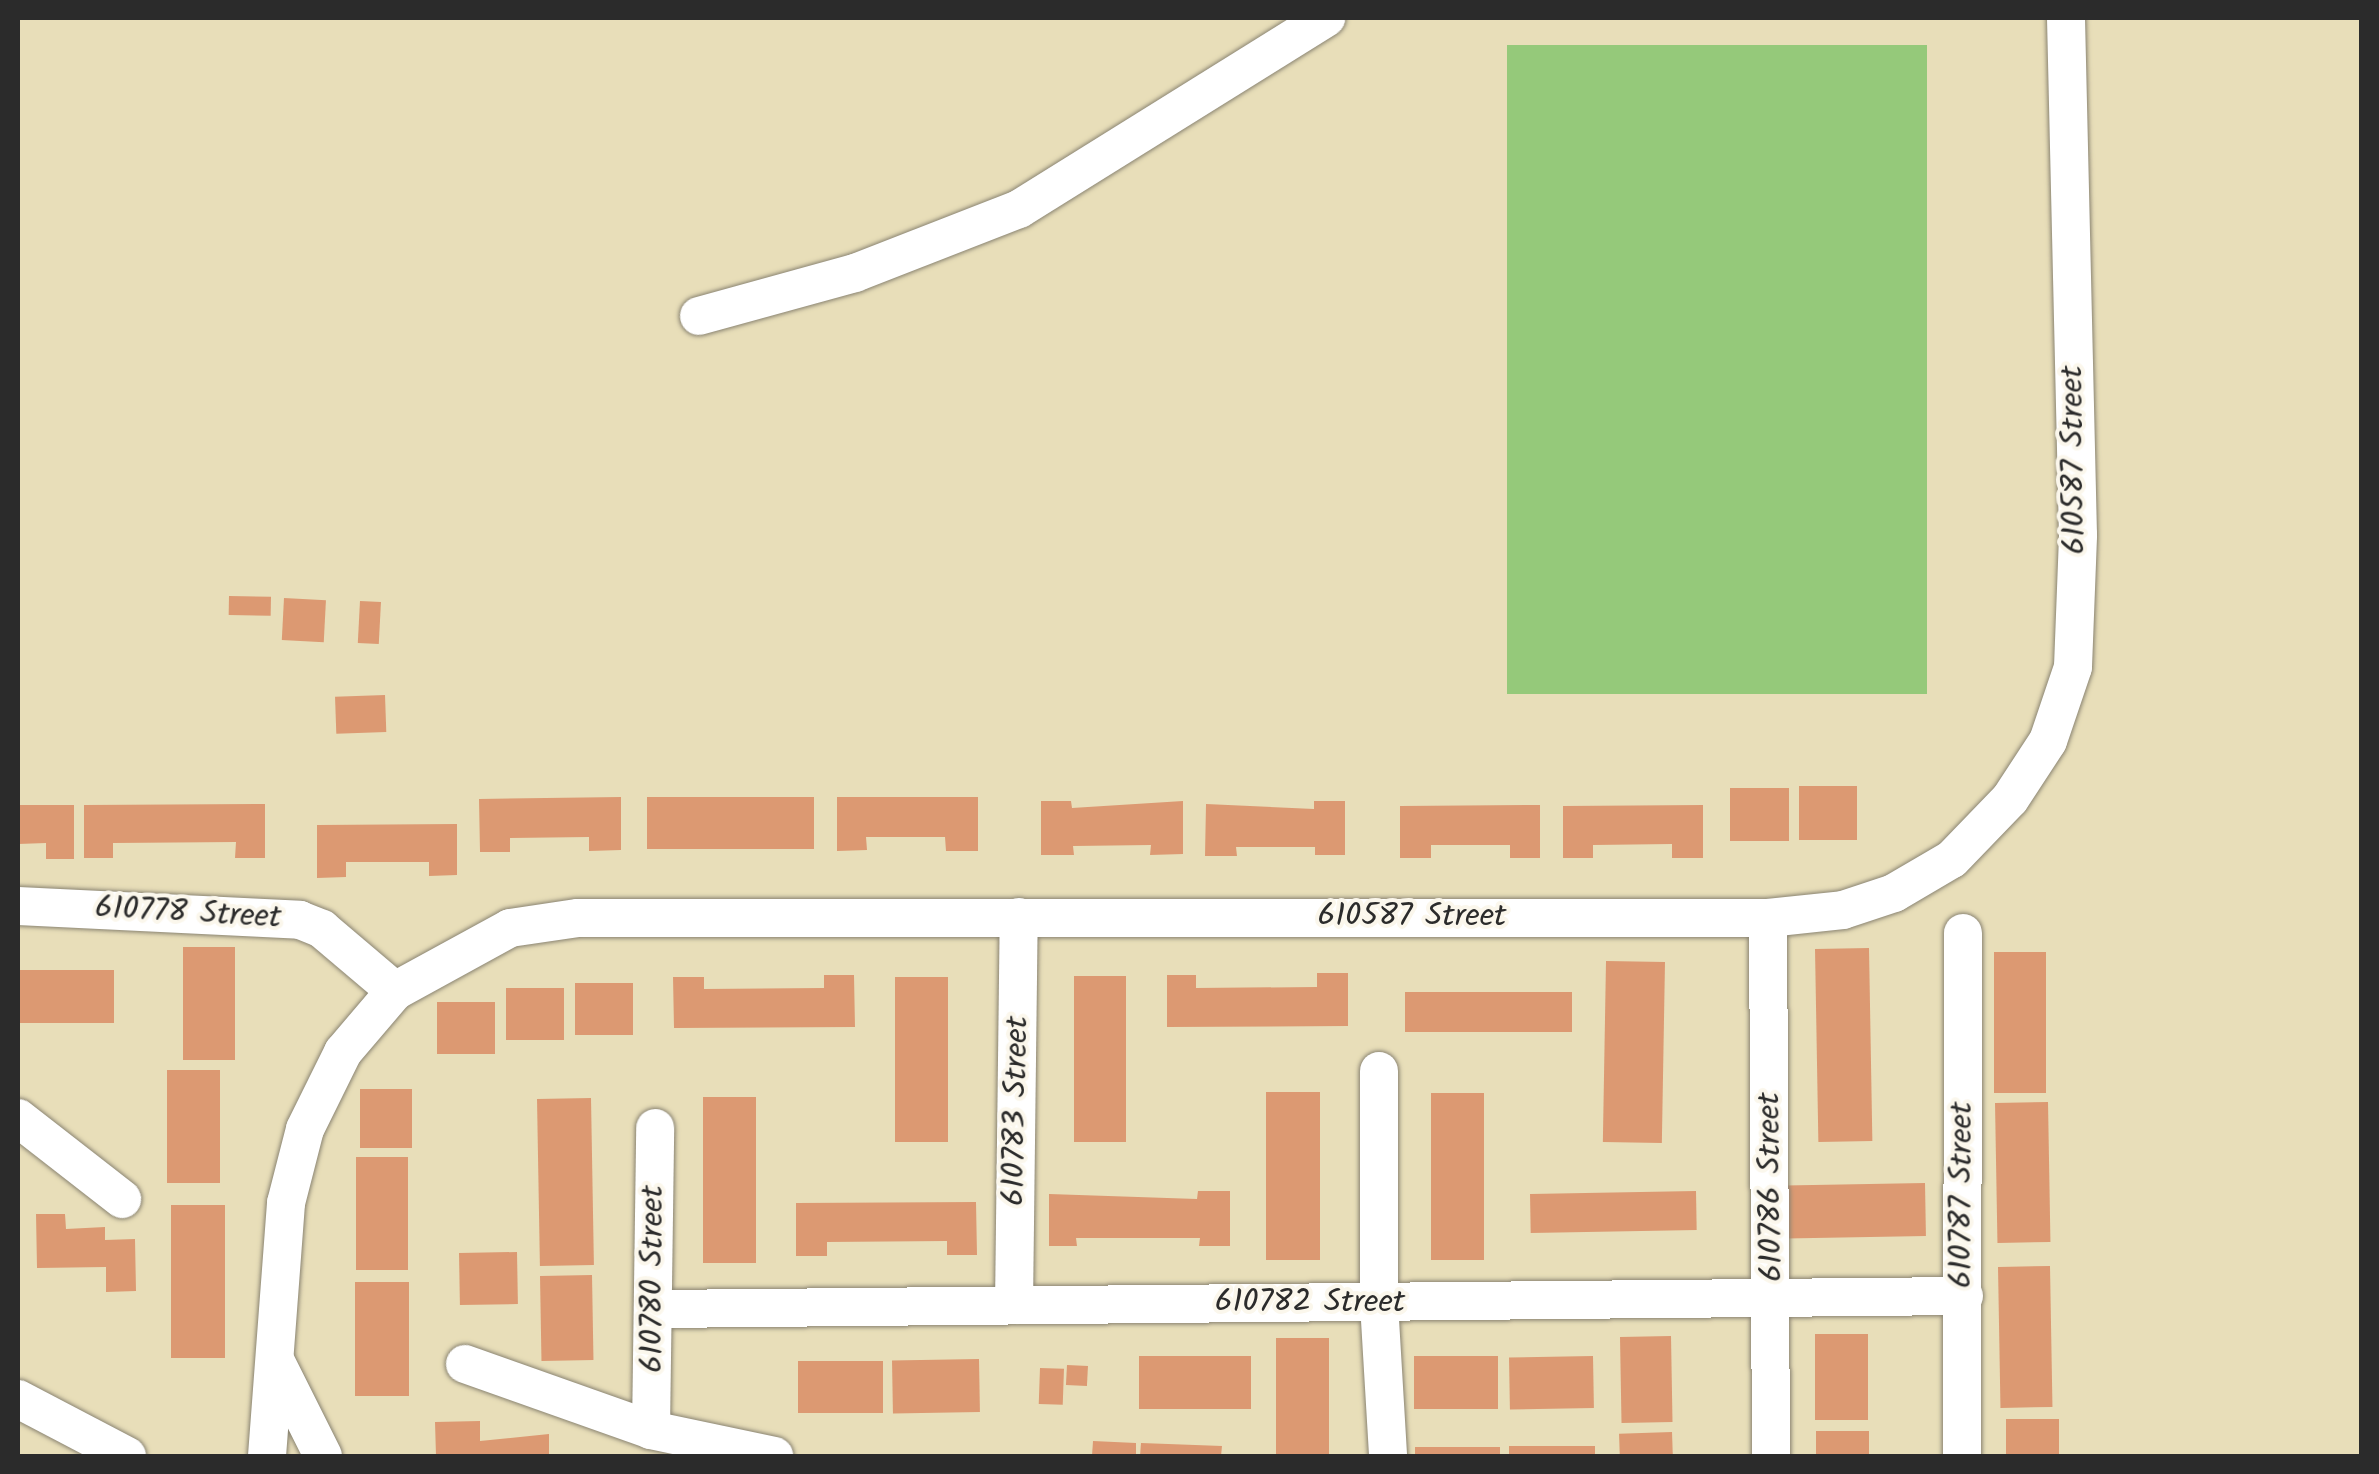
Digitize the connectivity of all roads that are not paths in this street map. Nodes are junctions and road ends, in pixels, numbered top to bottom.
1 (1326, 18) edge
2 (2066, 18) edge
3 (699, 316) dead end
4 (18, 906) edge
5 (1019, 917) junction
6 (1768, 918) junction
7 (1963, 933) dead end
8 (395, 991) junction
9 (1379, 1071) dead end
10 (18, 1118) edge
11 (654, 1128) dead end
12 (122, 1198) dead end
13 (1964, 1296) junction
14 (1774, 1299) junction
15 (1379, 1303) junction
16 (1014, 1305) junction
17 (657, 1309) junction
18 (274, 1359) junction
19 (466, 1364) dead end
20 (18, 1399) edge
21 (651, 1430) junction
22 (128, 1456) edge
23 (267, 1456) edge
24 (305, 1456) edge
25 (323, 1456) edge
26 (774, 1456) edge
27 (1388, 1456) edge
28 (1771, 1456) edge
29 (1962, 1456) edge

1 - 3 street
2 - 6 street, 610587 Street
4 - 8 street, 610778 Street
5 - 6 street, 610587 Street
5 - 8 street, 610587 Street
5 - 16 street, 610783 Street
6 - 14 street, 610786 Street
7 - 13 street, 610787 Street
8 - 18 street, 610587 Street
9 - 15 street
10 - 12 street
11 - 17 street, 610780 Street
13 - 14 street, 610782 Street
13 - 29 street, 610787 Street
14 - 15 street, 610782 Street
14 - 28 street, 610786 Street
15 - 16 street, 610782 Street
15 - 27 street
16 - 17 street, 610782 Street
17 - 21 street, 610780 Street
18 - 23 street, 610587 Street
18 - 25 street
19 - 21 street
20 - 22 street
21 - 26 street
24 - 25 street

